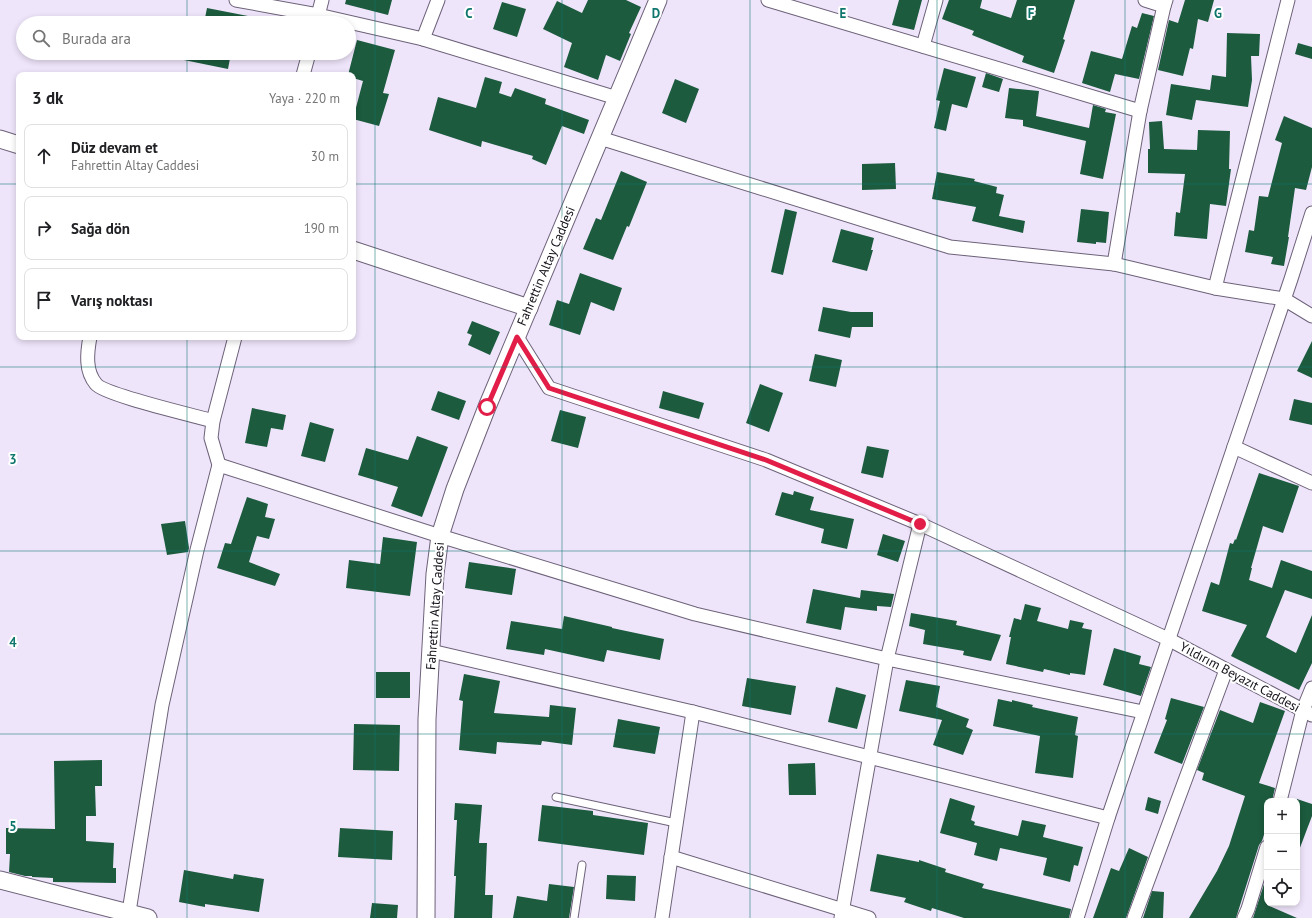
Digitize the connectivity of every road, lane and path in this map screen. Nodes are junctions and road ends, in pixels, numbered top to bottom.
1 (236, 0) edge
2 (322, 0) edge
3 (438, 0) edge
4 (768, 0) edge
5 (936, 0) edge
6 (1146, 0) edge
7 (1288, 0) edge
8 (655, 1) edge
9 (1165, 3) edge
10 (304, 16) edge
11 (318, 16) edge
12 (356, 26) edge
13 (423, 39) junction
14 (923, 46) junction
15 (307, 60) edge
16 (304, 72) edge
17 (617, 98) junction
18 (1140, 111) junction
19 (600, 138) junction
20 (0, 139) edge
21 (16, 144) edge
22 (1312, 213) edge
23 (356, 251) edge
24 (1114, 264) junction
25 (1215, 288) junction
26 (1284, 299) junction
27 (529, 308) junction
28 (1312, 316) edge
29 (517, 337) junction
30 (90, 340) edge
31 (234, 340) edge
32 (212, 421) junction
33 (1234, 447) junction
34 (219, 465) junction
35 (1312, 483) edge
36 (920, 524) junction
37 (440, 536) junction
38 (1168, 639) junction
39 (431, 651) junction
40 (887, 659) junction
41 (1226, 670) junction
42 (1312, 688) edge
43 (693, 712) junction
44 (1144, 712) junction
45 (1307, 713) edge
46 (869, 757) junction
47 (556, 797) dead end
48 (1281, 798) edge
49 (1108, 818) junction
50 (676, 823) junction
51 (671, 857) junction
52 (1264, 857) edge
53 (582, 865) dead end
54 (0, 880) edge
55 (842, 914) edge
56 (128, 916) edge
57 (148, 918) edge
58 (426, 918) edge
59 (574, 918) edge
60 (662, 918) edge
61 (869, 918) edge
62 (1077, 918) edge
63 (1134, 918) edge
64 (1244, 918) edge

1 - 10 street
2 - 11 street
3 - 13 street
4 - 14 street
5 - 14 street
6 - 9 street
7 - 25 street
8 - 17 street, Fahrettin Altay Caddesi
9 - 18 street
12 - 13 street
13 - 17 street
14 - 18 street
15 - 16 street
17 - 19 street, Fahrettin Altay Caddesi
18 - 24 street
19 - 24 street
19 - 27 street, Fahrettin Altay Caddesi
20 - 21 street
22 - 26 street
23 - 27 street
24 - 25 street
25 - 26 street
26 - 28 street
26 - 33 street
27 - 29 street, Fahrettin Altay Caddesi
29 - 36 street, Yıldırım Beyazıt Caddesi
29 - 37 street, Fahrettin Altay Caddesi
30 - 32 street
31 - 32 street
32 - 34 street
33 - 35 street
33 - 38 street
34 - 37 street
34 - 56 street
36 - 38 street, Yıldırım Beyazıt Caddesi
36 - 40 street
37 - 39 street, Fahrettin Altay Caddesi
37 - 40 street
38 - 41 street, Yıldırım Beyazıt Caddesi
38 - 44 street
39 - 43 street
39 - 58 street, Fahrettin Altay Caddesi
40 - 44 street
40 - 46 street
41 - 45 street, Yıldırım Beyazıt Caddesi
41 - 63 street
42 - 45 street
43 - 46 street
43 - 50 street
44 - 49 street
45 - 48 street
46 - 49 street
46 - 55 street
47 - 50 lane
49 - 62 street
50 - 51 street
51 - 55 street
51 - 60 street
52 - 64 street
53 - 59 lane
54 - 56 street
55 - 61 street
56 - 57 street

